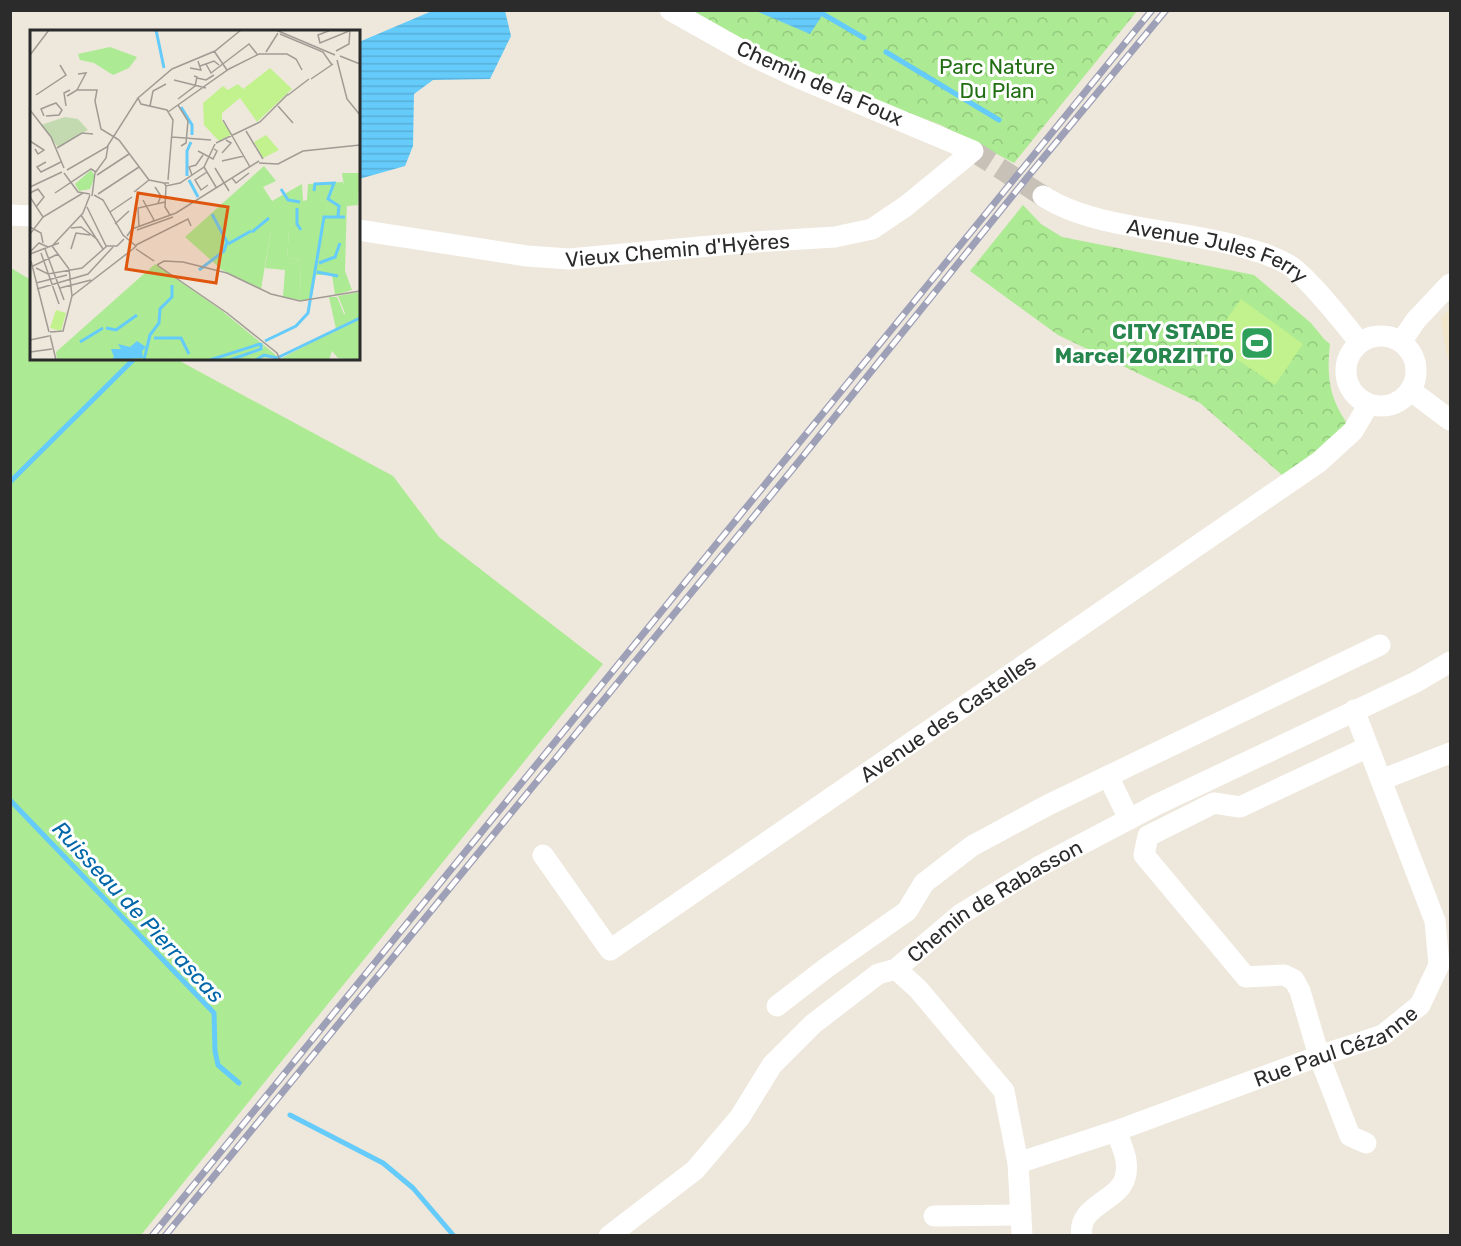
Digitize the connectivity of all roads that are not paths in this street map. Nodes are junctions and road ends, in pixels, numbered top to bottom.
1 (670, 10) edge
2 (973, 151) joint
3 (1046, 197) tunnel mouth
4 (10, 215) edge
5 (30, 216) edge
6 (360, 230) edge
7 (1450, 284) edge
8 (1401, 342) junction
9 (1360, 343) junction
10 (1410, 390) junction
11 (1369, 404) junction
12 (1450, 420) edge
13 (1380, 645) dead end
14 (1450, 662) edge
15 (1354, 710) junction
16 (1368, 747) junction
17 (1450, 753) edge
18 (1108, 776) junction
19 (1381, 780) junction
20 (1129, 819) junction
21 (543, 855) dead end
22 (896, 969) junction
23 (777, 1006) dead end
24 (1319, 1056) junction
25 (1116, 1131) junction
26 (1366, 1143) dead end
27 (1018, 1163) junction
28 (934, 1216) dead end
29 (1022, 1225) edge
30 (609, 1236) edge
31 (1082, 1236) edge

1 - 2 street, Chemin de la Foux
2 - 6 street, Vieux Chemin d'Hyères
3 - 9 street, Avenue Jules Ferry
4 - 5 street
7 - 8 street
8 - 9 street
8 - 10 street
9 - 11 street
10 - 11 street
10 - 12 street
11 - 21 street, Avenue des Castelles
13 - 18 street
14 - 15 street, Chemin de Rabasson
15 - 16 street, Rue Paul Cézanne
15 - 20 street, Chemin de Rabasson
16 - 19 street, Rue Paul Cézanne
16 - 24 street
17 - 19 street
18 - 20 street
18 - 23 street
19 - 24 street, Rue Paul Cézanne
20 - 22 street, Chemin de Rabasson
22 - 27 street
22 - 30 street, Chemin de Rabasson
24 - 25 street, Rue Paul Cézanne
24 - 26 street
25 - 27 street, Rue Paul Cézanne
25 - 31 street
27 - 29 street
28 - 29 street

